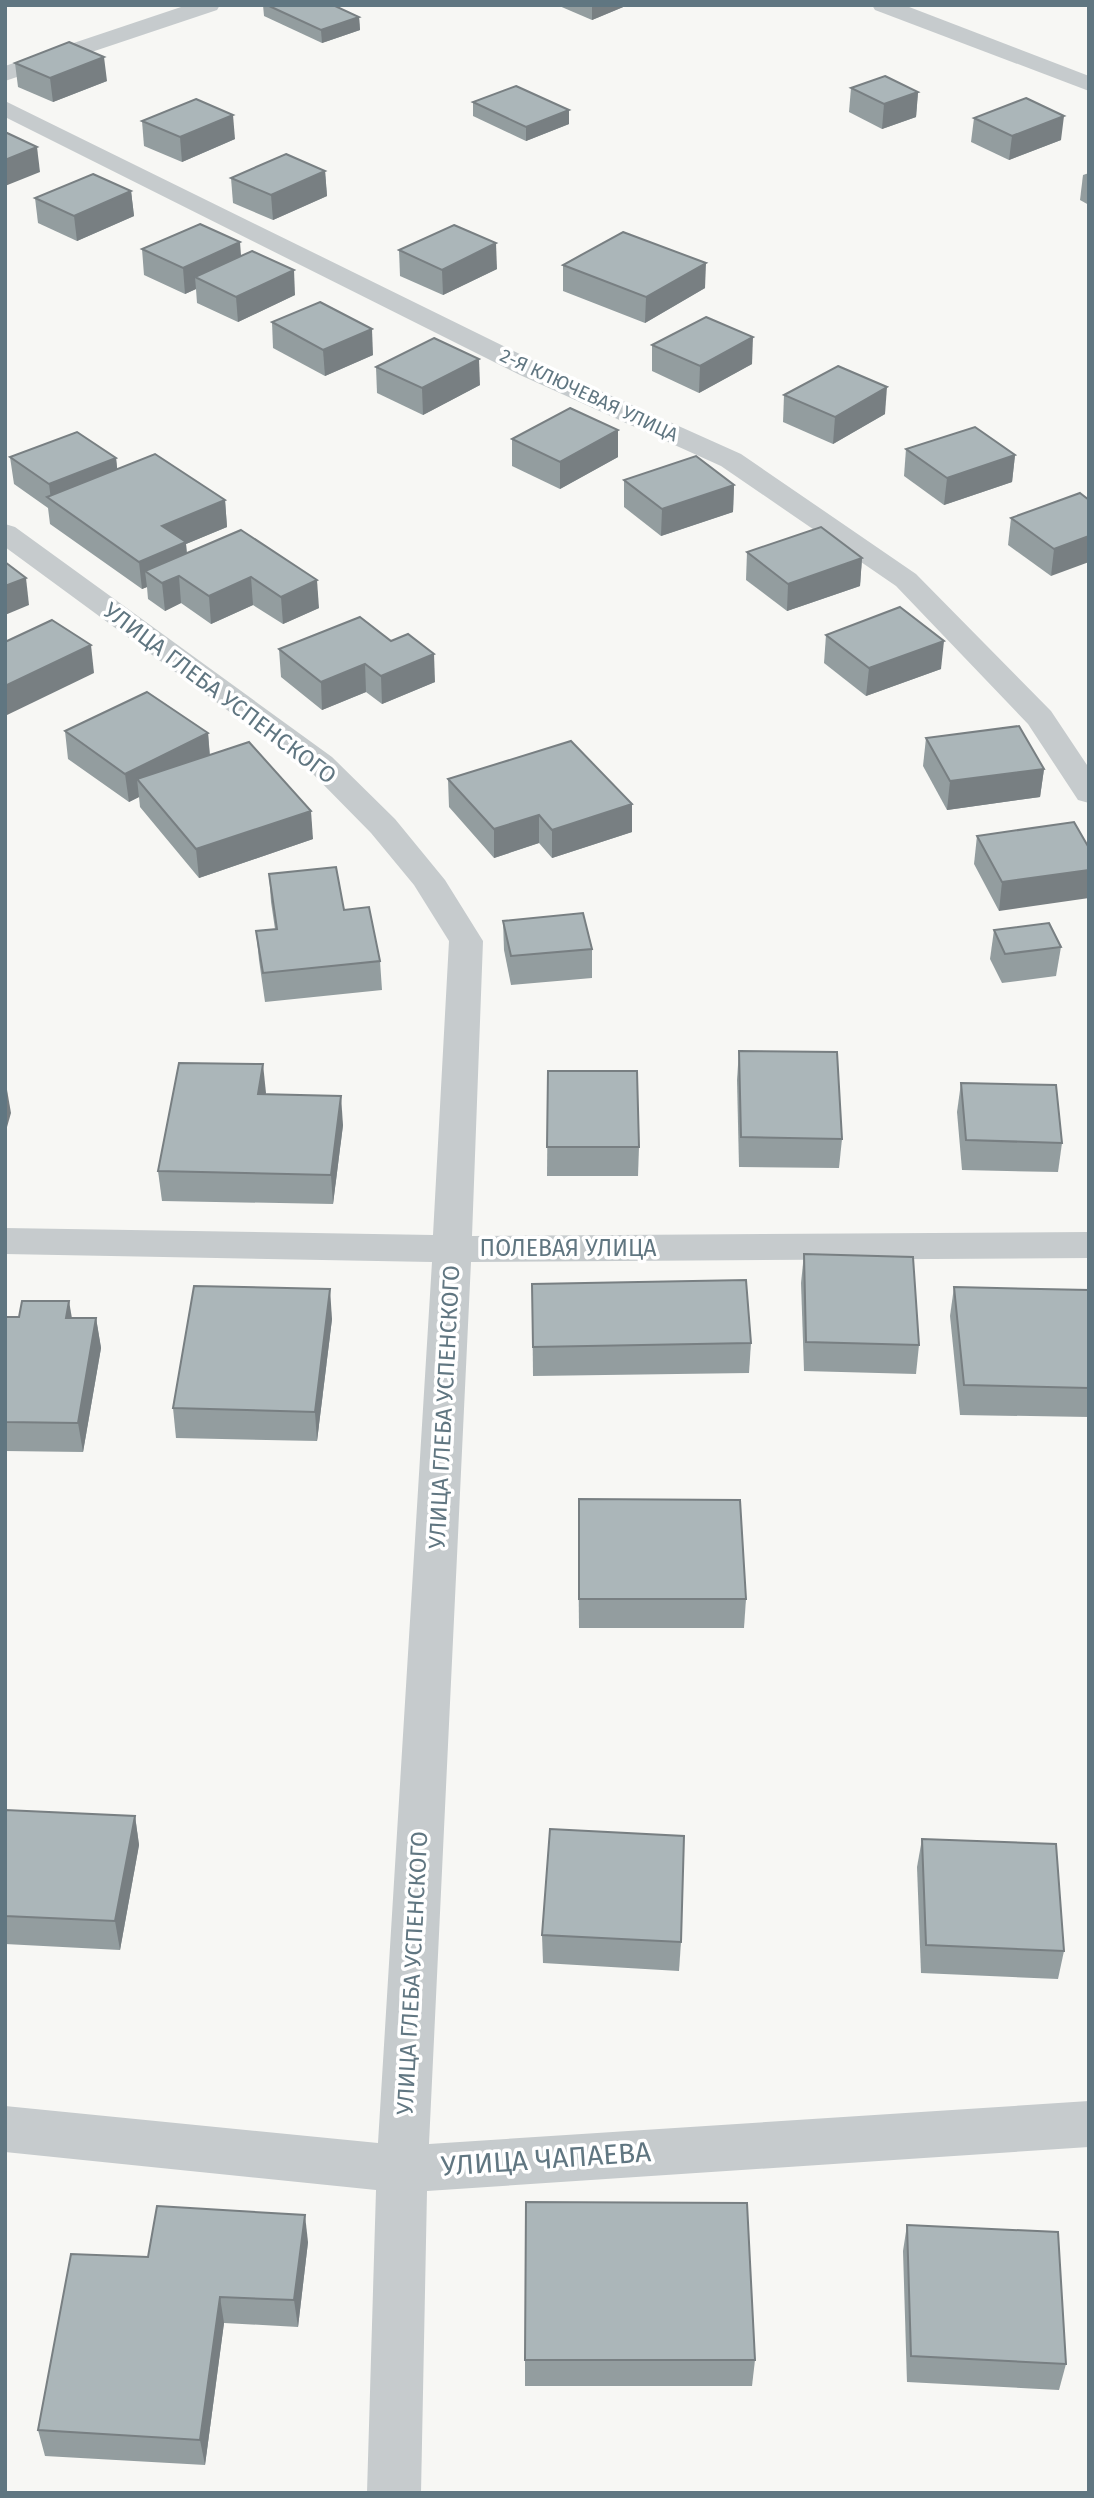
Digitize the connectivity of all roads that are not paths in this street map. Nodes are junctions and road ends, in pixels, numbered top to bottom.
1 (209, 5) edge
2 (883, 5) edge
3 (5, 74) edge
4 (1089, 84) edge
5 (5, 108) edge
6 (5, 533) edge
7 (1089, 793) edge
8 (5, 1241) edge
9 (1089, 1245) edge
10 (452, 1249) junction
11 (1089, 2124) edge
12 (5, 2129) edge
13 (402, 2169) junction
14 (394, 2493) edge

1 - 3 street
2 - 4 street
5 - 7 street, 2-Я КЛЮЧЕВАЯ УЛИЦА
6 - 10 street, УЛИЦА ГЛЕБА УСПЕНСКОГО
8 - 10 street, ПОЛЕВАЯ УЛИЦА
9 - 10 street, ПОЛЕВАЯ УЛИЦА
10 - 13 street, УЛИЦА ГЛЕБА УСПЕНСКОГО
11 - 13 street, УЛИЦА ЧАПАЕВА
12 - 13 street, УЛИЦА ЧАПАЕВА
13 - 14 street, УЛИЦА ГЛЕБА УСПЕНСКОГО

